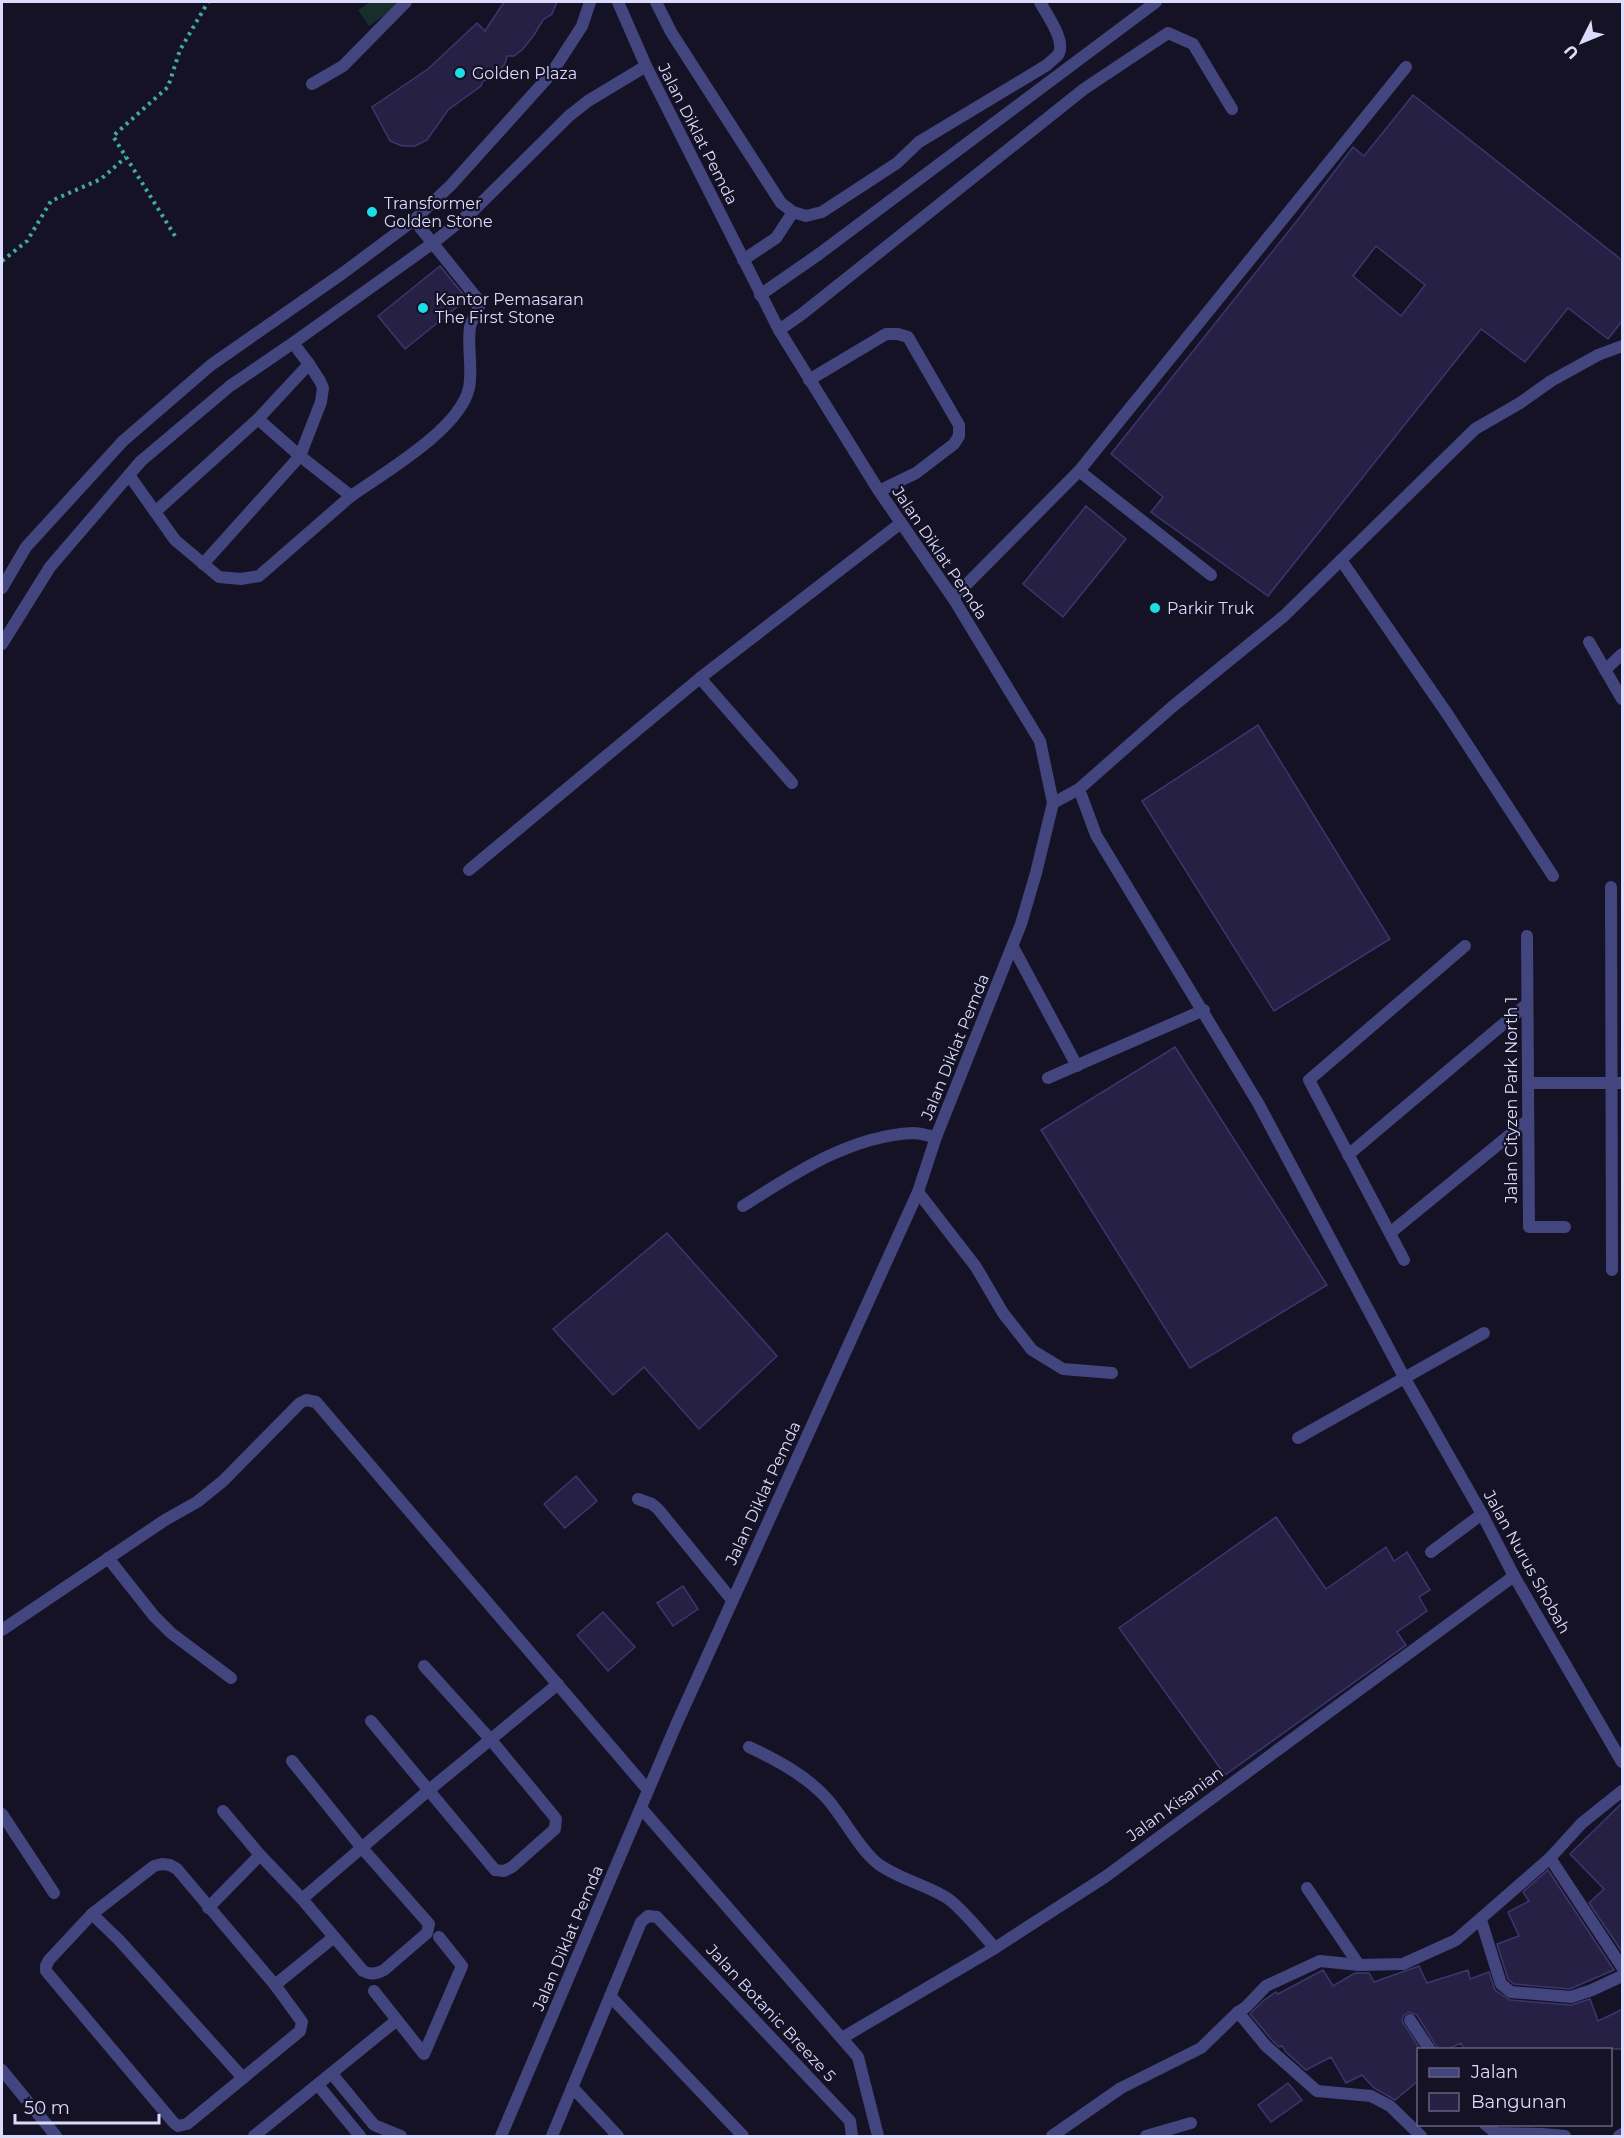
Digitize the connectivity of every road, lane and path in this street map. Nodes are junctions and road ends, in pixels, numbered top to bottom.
1 (207, 2) edge
2 (406, 2) edge
3 (590, 2) edge
4 (618, 2) edge
5 (656, 2) edge
6 (1040, 2) edge
7 (1156, 2) edge
8 (646, 66) junction
9 (1406, 67) dead end
10 (312, 84) dead end
11 (1232, 109) dead end
12 (126, 157) junction
13 (793, 212) junction
14 (414, 220) junction
15 (175, 236) dead end
16 (433, 243) junction
17 (743, 260) junction
18 (2, 261) edge
19 (760, 295) junction
20 (779, 330) junction
21 (293, 344) junction
22 (1623, 346) edge
23 (309, 364) junction
24 (809, 380) junction
25 (258, 419) junction
26 (300, 456) junction
27 (1079, 471) junction
28 (129, 475) junction
29 (879, 491) junction
30 (351, 496) junction
31 (155, 512) junction
32 (901, 523) junction
33 (1341, 560) junction
34 (203, 564) junction
35 (1211, 575) dead end
36 (2, 588) edge
37 (953, 598) junction
38 (1589, 642) dead end
39 (2, 644) edge
40 (1623, 654) edge
41 (1605, 670) junction
42 (700, 678) junction
43 (1623, 699) edge
44 (792, 783) dead end
45 (1078, 789) junction
46 (1053, 803) junction
47 (469, 870) dead end
48 (1553, 876) dead end
49 (1611, 887) dead end
50 (1527, 936) dead end
51 (1465, 946) dead end
52 (1013, 947) junction
53 (1527, 1004) junction
54 (1204, 1010) junction
55 (1077, 1066) junction
56 (1048, 1078) dead end
57 (1528, 1083) junction
58 (1617, 1083) edge
59 (1528, 1120) junction
60 (936, 1137) junction
61 (1348, 1155) junction
62 (918, 1192) junction
63 (743, 1206) dead end
64 (1565, 1227) dead end
65 (1389, 1233) junction
66 (1404, 1260) dead end
67 (1612, 1270) dead end
68 (1484, 1333) dead end
69 (1112, 1373) dead end
70 (1404, 1377) junction
71 (1298, 1438) dead end
72 (638, 1499) dead end
73 (1482, 1514) junction
74 (1431, 1552) dead end
75 (108, 1558) junction
76 (1514, 1576) junction
77 (732, 1600) junction
78 (2, 1630) edge
79 (424, 1666) dead end
80 (231, 1678) dead end
81 (554, 1688) junction
82 (371, 1721) dead end
83 (491, 1740) junction
84 (749, 1747) dead end
85 (292, 1761) dead end
86 (1623, 1762) edge
87 (429, 1790) junction
88 (648, 1790) junction
89 (1623, 1791) edge
90 (641, 1808) junction
91 (223, 1811) dead end
92 (2, 1814) edge
93 (362, 1848) junction
94 (260, 1855) junction
95 (1550, 1858) junction
96 (1308, 1888) dead end
97 (54, 1893) dead end
98 (302, 1899) junction
99 (208, 1908) junction
100 (92, 1914) junction
101 (1481, 1920) junction
102 (334, 1937) junction
103 (439, 1937) dead end
104 (995, 1948) junction
105 (1359, 1965) junction
106 (1623, 1967) edge
107 (1623, 1976) edge
108 (275, 1985) junction
109 (374, 1992) dead end
110 (610, 1996) junction
111 (1238, 2012) junction
112 (397, 2020) junction
113 (1410, 2020) dead end
114 (842, 2038) junction
115 (1429, 2048) edge
116 (2, 2070) edge
117 (332, 2074) junction
118 (243, 2078) junction
119 (318, 2085) junction
120 (572, 2087) junction
121 (1191, 2123) dead end
122 (1487, 2126) edge
123 (56, 2136) edge
124 (254, 2136) edge
125 (360, 2136) edge
126 (401, 2136) edge
127 (501, 2136) edge
128 (552, 2136) edge
129 (618, 2136) edge
130 (743, 2136) edge
131 (852, 2136) edge
132 (878, 2136) edge
133 (1052, 2136) edge
134 (1146, 2136) edge
135 (1421, 2136) edge
136 (1565, 2136) edge

1 - 12 path
2 - 10 street
3 - 14 street
4 - 8 street, Jalan Diklat Pemda
5 - 13 street
6 - 13 street
7 - 19 street
8 - 16 street
8 - 17 street, Jalan Diklat Pemda
9 - 27 street
11 - 20 street
12 - 15 path
12 - 18 path
13 - 17 street
14 - 16 street
14 - 36 street
16 - 21 street
16 - 30 street
17 - 19 street, Jalan Diklat Pemda
19 - 20 street, Jalan Diklat Pemda
20 - 24 street, Jalan Diklat Pemda
21 - 23 street
21 - 28 street
22 - 33 street
23 - 25 street
23 - 26 street
24 - 29 street, Jalan Diklat Pemda
24 - 29 street
25 - 26 street
25 - 31 street
26 - 30 street
26 - 34 street
27 - 35 street
27 - 37 street
28 - 31 street
28 - 39 street
29 - 32 street, Jalan Diklat Pemda
30 - 34 street
31 - 34 street
32 - 37 street, Jalan Diklat Pemda
32 - 42 street
33 - 45 street
33 - 48 street
37 - 46 street, Jalan Diklat Pemda
38 - 41 street
40 - 41 street
41 - 43 street
42 - 44 street
42 - 47 street
45 - 46 street
45 - 54 street, Jalan Nurus Shobah
46 - 52 street, Jalan Diklat Pemda
49 - 58 street
50 - 53 street, Jalan Cityzen Park North 1
51 - 61 street
52 - 55 street
52 - 60 street, Jalan Diklat Pemda
53 - 57 street, Jalan Cityzen Park North 1
53 - 61 street
54 - 55 street
54 - 70 street, Jalan Nurus Shobah
55 - 56 street
57 - 58 street
57 - 59 street, Jalan Cityzen Park North 1
58 - 67 street
59 - 64 street, Jalan Cityzen Park North 1
59 - 65 street
60 - 62 street, Jalan Diklat Pemda
60 - 63 street
61 - 65 street
62 - 69 street
62 - 77 street, Jalan Diklat Pemda
65 - 66 street
68 - 70 street
70 - 71 street
70 - 73 street, Jalan Nurus Shobah
72 - 77 street
73 - 74 street
73 - 76 street, Jalan Nurus Shobah
75 - 78 street
75 - 80 street
75 - 81 street
76 - 86 street, Jalan Nurus Shobah
76 - 104 street, Jalan Kisanian
77 - 88 street, Jalan Diklat Pemda
79 - 83 street
81 - 83 street
81 - 88 street
82 - 87 street
83 - 87 street
83 - 87 street
84 - 104 street
85 - 93 street
87 - 93 street
88 - 90 street, Jalan Diklat Pemda
89 - 95 street
90 - 114 street
90 - 127 street, Jalan Diklat Pemda
91 - 94 street
92 - 97 street
93 - 98 street
93 - 102 street
94 - 98 street
94 - 99 street
95 - 101 street
95 - 106 street
96 - 105 street
98 - 102 street
99 - 100 street
99 - 108 street
100 - 118 street
100 - 118 street
101 - 105 street
101 - 107 street
102 - 108 street
103 - 112 street
104 - 114 street, Jalan Kisanian
105 - 111 street
108 - 118 street
109 - 112 street
110 - 120 street
110 - 130 street
110 - 131 street, Jalan Botanic Breeze 5
111 - 133 street
111 - 135 street
112 - 117 street
113 - 115 street
114 - 132 street
116 - 123 street
117 - 119 street
117 - 126 street
119 - 124 street
119 - 125 street
120 - 128 street
120 - 129 street
121 - 134 street
122 - 136 street

